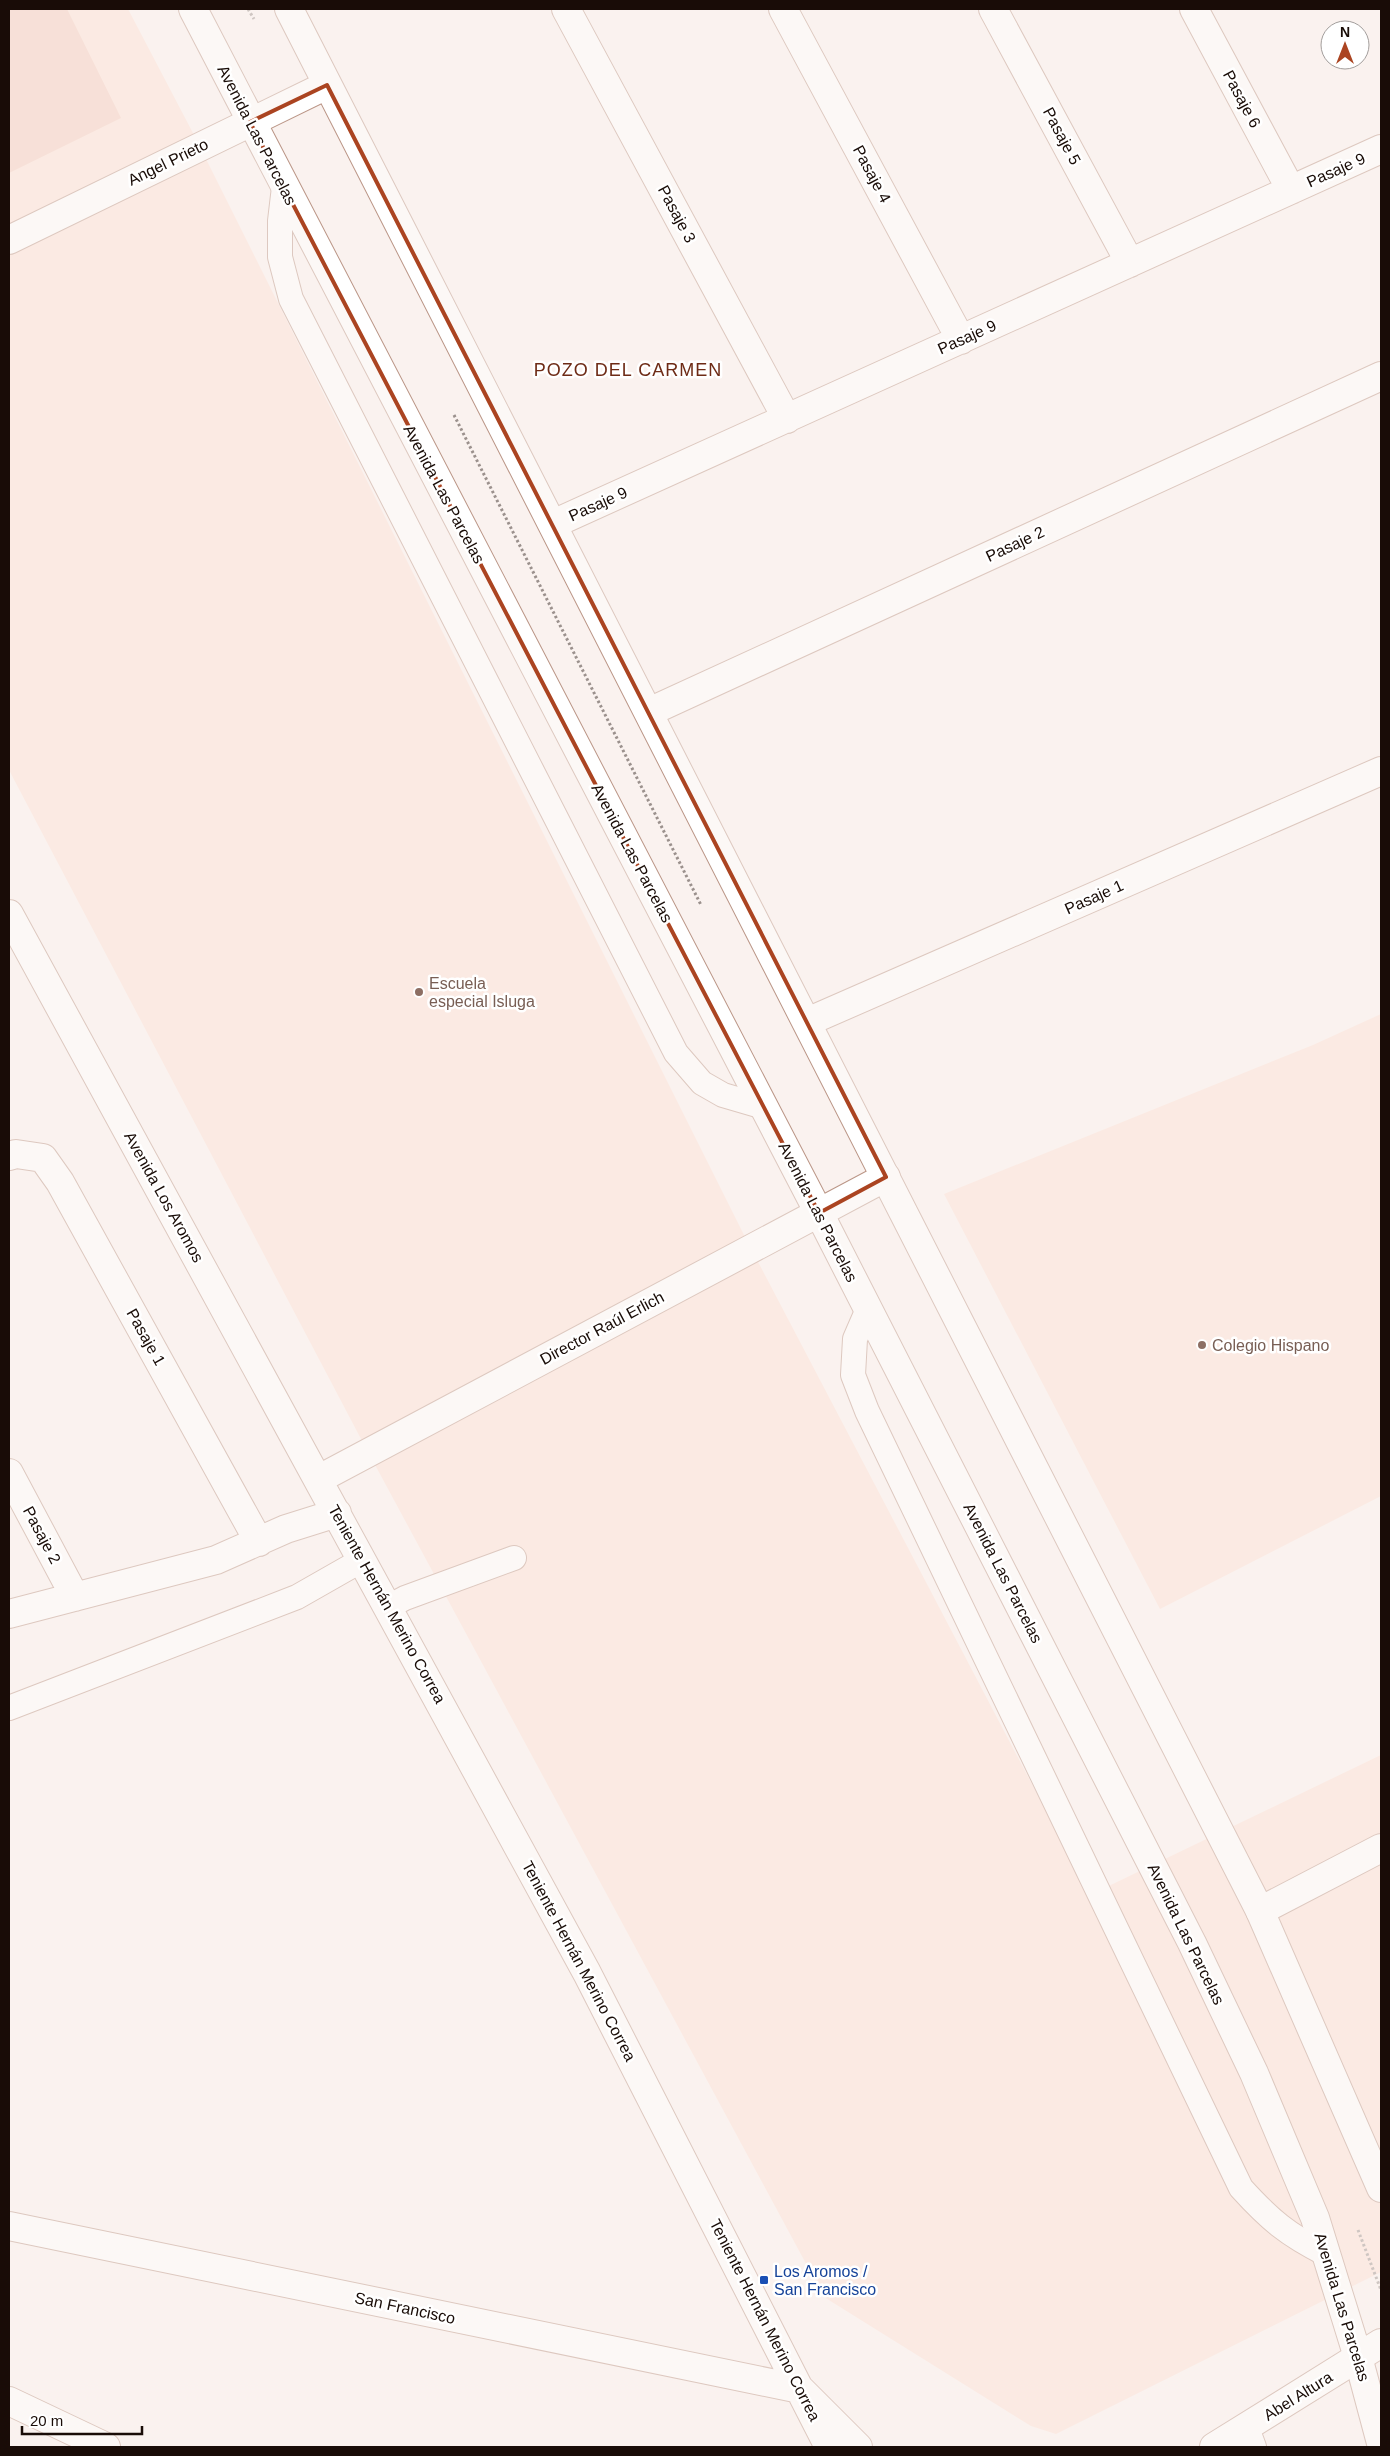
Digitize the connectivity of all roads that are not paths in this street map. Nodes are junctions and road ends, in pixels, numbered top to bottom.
1 (193, 9) edge
2 (289, 9) edge
3 (566, 9) edge
4 (784, 9) edge
5 (993, 9) edge
6 (1194, 9) edge
7 (327, 85) junction
8 (250, 122) junction
9 (1381, 149) edge
10 (284, 187) junction
11 (1291, 190) junction
12 (9, 240) edge
13 (1130, 263) junction
14 (962, 340) junction
15 (1381, 376) edge
16 (787, 419) junction
17 (553, 524) junction
18 (649, 712) junction
19 (1381, 771) edge
20 (9, 914) edge
21 (17, 947) edge
22 (807, 1022) junction
23 (764, 1107) junction
24 (13, 1155) edge
25 (886, 1177) junction
26 (819, 1213) junction
27 (868, 1309) junction
28 (9, 1473) edge
29 (319, 1479) junction
30 (337, 1513) junction
31 (259, 1542) junction
32 (514, 1558) dead end
33 (362, 1560) junction
34 (75, 1597) junction
35 (388, 1607) junction
36 (9, 1614) edge
37 (9, 1708) edge
38 (1381, 1848) edge
39 (1260, 1911) junction
40 (1379, 2176) edge
41 (9, 2226) edge
42 (1326, 2254) junction
43 (1381, 2343) edge
44 (1358, 2357) junction
45 (800, 2389) junction
46 (9, 2401) edge
47 (1250, 2438) edge
48 (1381, 2443) edge
49 (106, 2447) edge
50 (829, 2447) edge
51 (858, 2447) edge
52 (1214, 2447) edge

1 - 8 street, Avenida Las Parcelas
2 - 7 street
3 - 16 street, Pasaje 3
4 - 14 street, Pasaje 4
5 - 13 street, Pasaje 5
6 - 11 street, Pasaje 6
7 - 8 street, Angel Prieto
7 - 17 street
8 - 10 street, Avenida Las Parcelas
8 - 12 street, Angel Prieto
9 - 11 street, Pasaje 9
10 - 23 street, Avenida Las Parcelas
10 - 23 lane
11 - 13 street, Pasaje 9
13 - 14 street, Pasaje 9
14 - 16 street, Pasaje 9
15 - 18 street, Pasaje 2
16 - 17 street, Pasaje 9
17 - 18 street
18 - 22 street
19 - 22 street, Pasaje 1
20 - 21 street, Avenida Los Aromos
21 - 29 street, Avenida Los Aromos
22 - 25 street
23 - 26 street, Avenida Las Parcelas
24 - 31 street, Pasaje 1
25 - 26 street, Director Raúl Erlich
25 - 39 street
26 - 27 street, Avenida Las Parcelas
26 - 29 street, Director Raúl Erlich
27 - 42 street, Avenida Las Parcelas
27 - 42 lane
28 - 34 street, Pasaje 2
29 - 30 street, Teniente Hernán Merino Correa
30 - 31 street
30 - 33 street, Teniente Hernán Merino Correa
31 - 34 street
32 - 35 lane
33 - 35 street, Teniente Hernán Merino Correa
33 - 37 lane
34 - 36 street
35 - 45 street, Teniente Hernán Merino Correa
38 - 39 street
39 - 40 street
41 - 45 street, San Francisco
42 - 44 street, Avenida Las Parcelas
43 - 44 street, Abel Altura
44 - 47 street, Abel Altura
44 - 48 street, Avenida Las Parcelas
45 - 50 street, Teniente Hernán Merino Correa
45 - 51 street
46 - 49 street
47 - 52 street, Abel Altura

